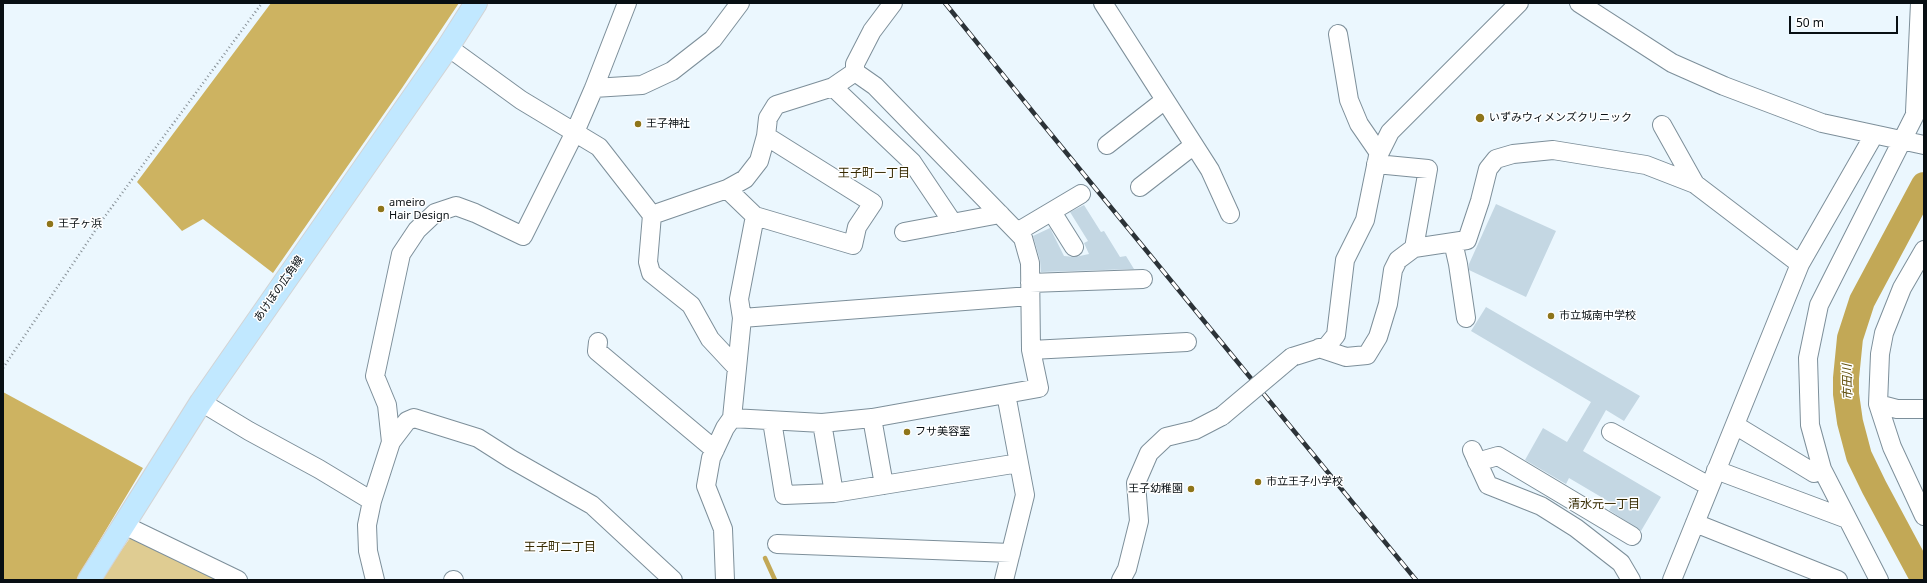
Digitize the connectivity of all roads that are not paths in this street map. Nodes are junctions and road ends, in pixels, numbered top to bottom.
1 (476, 3) edge
2 (627, 3) edge
3 (740, 3) edge
4 (893, 3) edge
5 (1103, 3) edge
6 (1519, 3) edge
7 (1579, 3) edge
8 (1920, 3) edge
9 (1338, 34) dead end
10 (448, 47) junction
11 (855, 72) junction
12 (833, 87) junction
13 (594, 88) junction
14 (1165, 100) junction
15 (1920, 105) edge
16 (1662, 125) dead end
17 (575, 132) junction
18 (1874, 135) junction
19 (766, 136) junction
20 (1900, 141) junction
21 (1107, 145) dead end
22 (1194, 145) junction
23 (1924, 145) edge
24 (1378, 158) junction
25 (1695, 184) junction
26 (1140, 187) dead end
27 (727, 189) junction
28 (1081, 194) dead end
29 (1052, 212) junction
30 (1000, 214) junction
31 (1230, 214) dead end
32 (652, 215) junction
33 (756, 216) junction
34 (954, 223) junction
35 (904, 232) dead end
36 (1017, 232) junction
37 (1452, 242) junction
38 (1074, 246) dead end
39 (1414, 248) junction
40 (1924, 250) edge
41 (1800, 264) junction
42 (1143, 279) dead end
43 (1030, 289) junction
44 (742, 318) junction
45 (1466, 318) dead end
46 (598, 342) dead end
47 (1187, 342) dead end
48 (1319, 348) junction
49 (1031, 350) junction
50 (737, 368) junction
51 (1006, 394) junction
52 (201, 402) junction
53 (1878, 404) junction
54 (1924, 409) edge
55 (732, 418) junction
56 (872, 418) junction
57 (772, 421) junction
58 (822, 423) junction
59 (1735, 425) junction
60 (1611, 432) dead end
61 (391, 442) junction
62 (714, 450) junction
63 (1019, 463) junction
64 (1822, 469) junction
65 (1713, 478) junction
66 (884, 485) junction
67 (834, 493) junction
68 (372, 501) junction
69 (1924, 516) edge
70 (1847, 519) junction
71 (1695, 523) junction
72 (124, 524) junction
73 (1632, 536) dead end
74 (777, 544) dead end
75 (1011, 553) junction
76 (89, 580) edge
77 (238, 580) edge
78 (375, 580) edge
79 (673, 580) edge
80 (725, 580) edge
81 (1004, 580) edge
82 (1121, 580) edge
83 (1631, 580) edge
84 (1672, 580) edge
85 (1838, 580) edge
86 (1879, 580) edge

1 - 10 main road, あけぼの広角線
2 - 13 street
3 - 13 street
4 - 11 street
5 - 14 street
6 - 24 street
7 - 18 street
8 - 15 street
9 - 24 street
10 - 17 street
10 - 52 main road, あけぼの広角線
11 - 12 street
11 - 30 street
12 - 19 street
12 - 34 street
13 - 17 street
14 - 21 street
14 - 22 street
15 - 20 street
16 - 25 street
17 - 32 street
17 - 61 street
18 - 20 street
18 - 41 street
19 - 27 street
19 - 33 street
20 - 23 street
20 - 64 street
22 - 26 street
22 - 31 street
24 - 39 street
24 - 48 street
25 - 37 street
25 - 41 street
27 - 32 street
27 - 33 street
28 - 29 street
29 - 36 street
29 - 38 street
30 - 34 street
30 - 36 street
32 - 50 street
33 - 44 street
34 - 35 street
36 - 43 street
37 - 39 street
37 - 45 street
39 - 48 street
40 - 53 street
41 - 59 street
42 - 43 street
43 - 44 street
43 - 49 street
44 - 50 street
46 - 62 street
47 - 49 street
48 - 82 street, bridge
49 - 51 street
50 - 55 street
51 - 56 street
51 - 63 street
52 - 68 street
52 - 72 main road, あけぼの広角線
53 - 54 street
53 - 69 street
55 - 57 street
55 - 62 street
56 - 58 street
56 - 66 street
57 - 58 street
57 - 67 street
58 - 67 street
59 - 64 street
59 - 65 street
60 - 65 street
61 - 68 street
61 - 79 street
62 - 80 street
63 - 66 street
63 - 75 street
64 - 70 street
65 - 70 street
65 - 71 street
66 - 67 street
68 - 78 street
70 - 86 street
71 - 84 street
71 - 85 street
72 - 76 main road, あけぼの広角線
72 - 77 street
73 - 83 street
74 - 75 street
75 - 81 street

